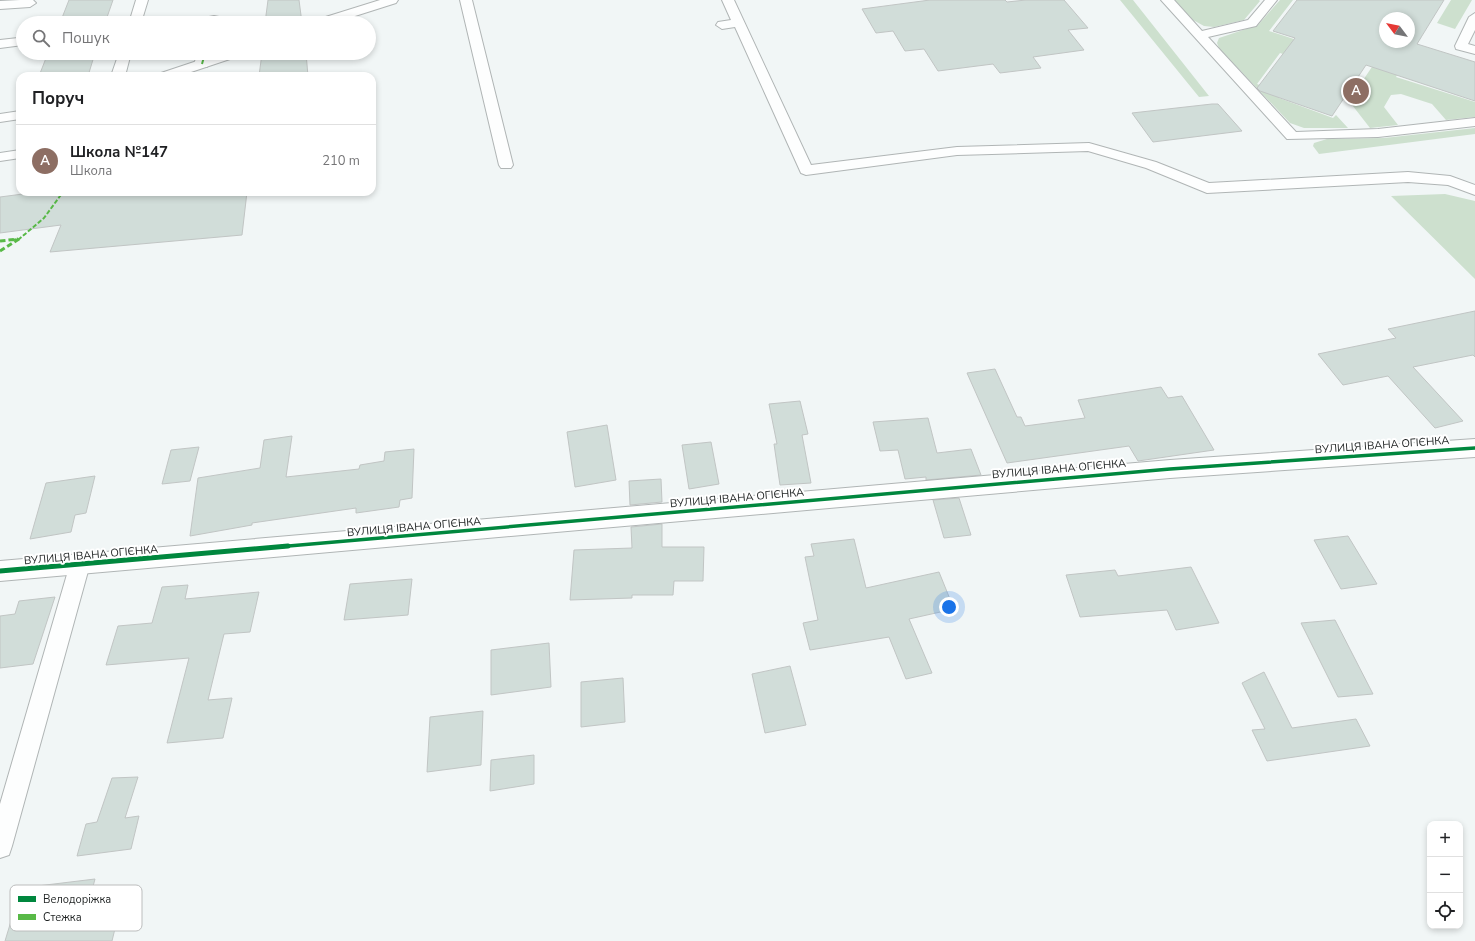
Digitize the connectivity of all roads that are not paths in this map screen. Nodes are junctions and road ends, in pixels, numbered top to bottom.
1 (142, 0) edge
2 (392, 0) edge
3 (466, 0) edge
4 (728, 0) edge
5 (1166, 0) edge
6 (1271, 0) edge
7 (30, 3) dead end
8 (0, 5) edge
9 (137, 16) edge
10 (330, 16) edge
11 (1475, 17) edge
12 (739, 23) junction
13 (722, 25) dead end
14 (1200, 35) junction
15 (16, 42) edge
16 (0, 44) edge
17 (1475, 50) edge
18 (123, 60) edge
19 (199, 60) edge
20 (119, 72) edge
21 (174, 72) edge
22 (16, 116) edge
23 (0, 118) edge
24 (1475, 122) edge
25 (16, 155) edge
26 (0, 157) edge
27 (506, 165) dead end
28 (1475, 190) edge
29 (1475, 448) edge
30 (80, 564) junction
31 (0, 571) edge
32 (0, 846) edge

1 - 9 lane
2 - 10 lane
3 - 27 lane
4 - 12 lane
5 - 14 lane
6 - 14 lane
7 - 8 lane
11 - 17 lane
12 - 13 lane
12 - 28 lane
14 - 24 lane
15 - 16 lane
18 - 20 lane
19 - 21 lane
22 - 23 lane
25 - 26 lane
29 - 30 street, ВУЛИЦЯ ІВАНА ОГІЄНКА
30 - 31 street, ВУЛИЦЯ ІВАНА ОГІЄНКА
30 - 32 lane

